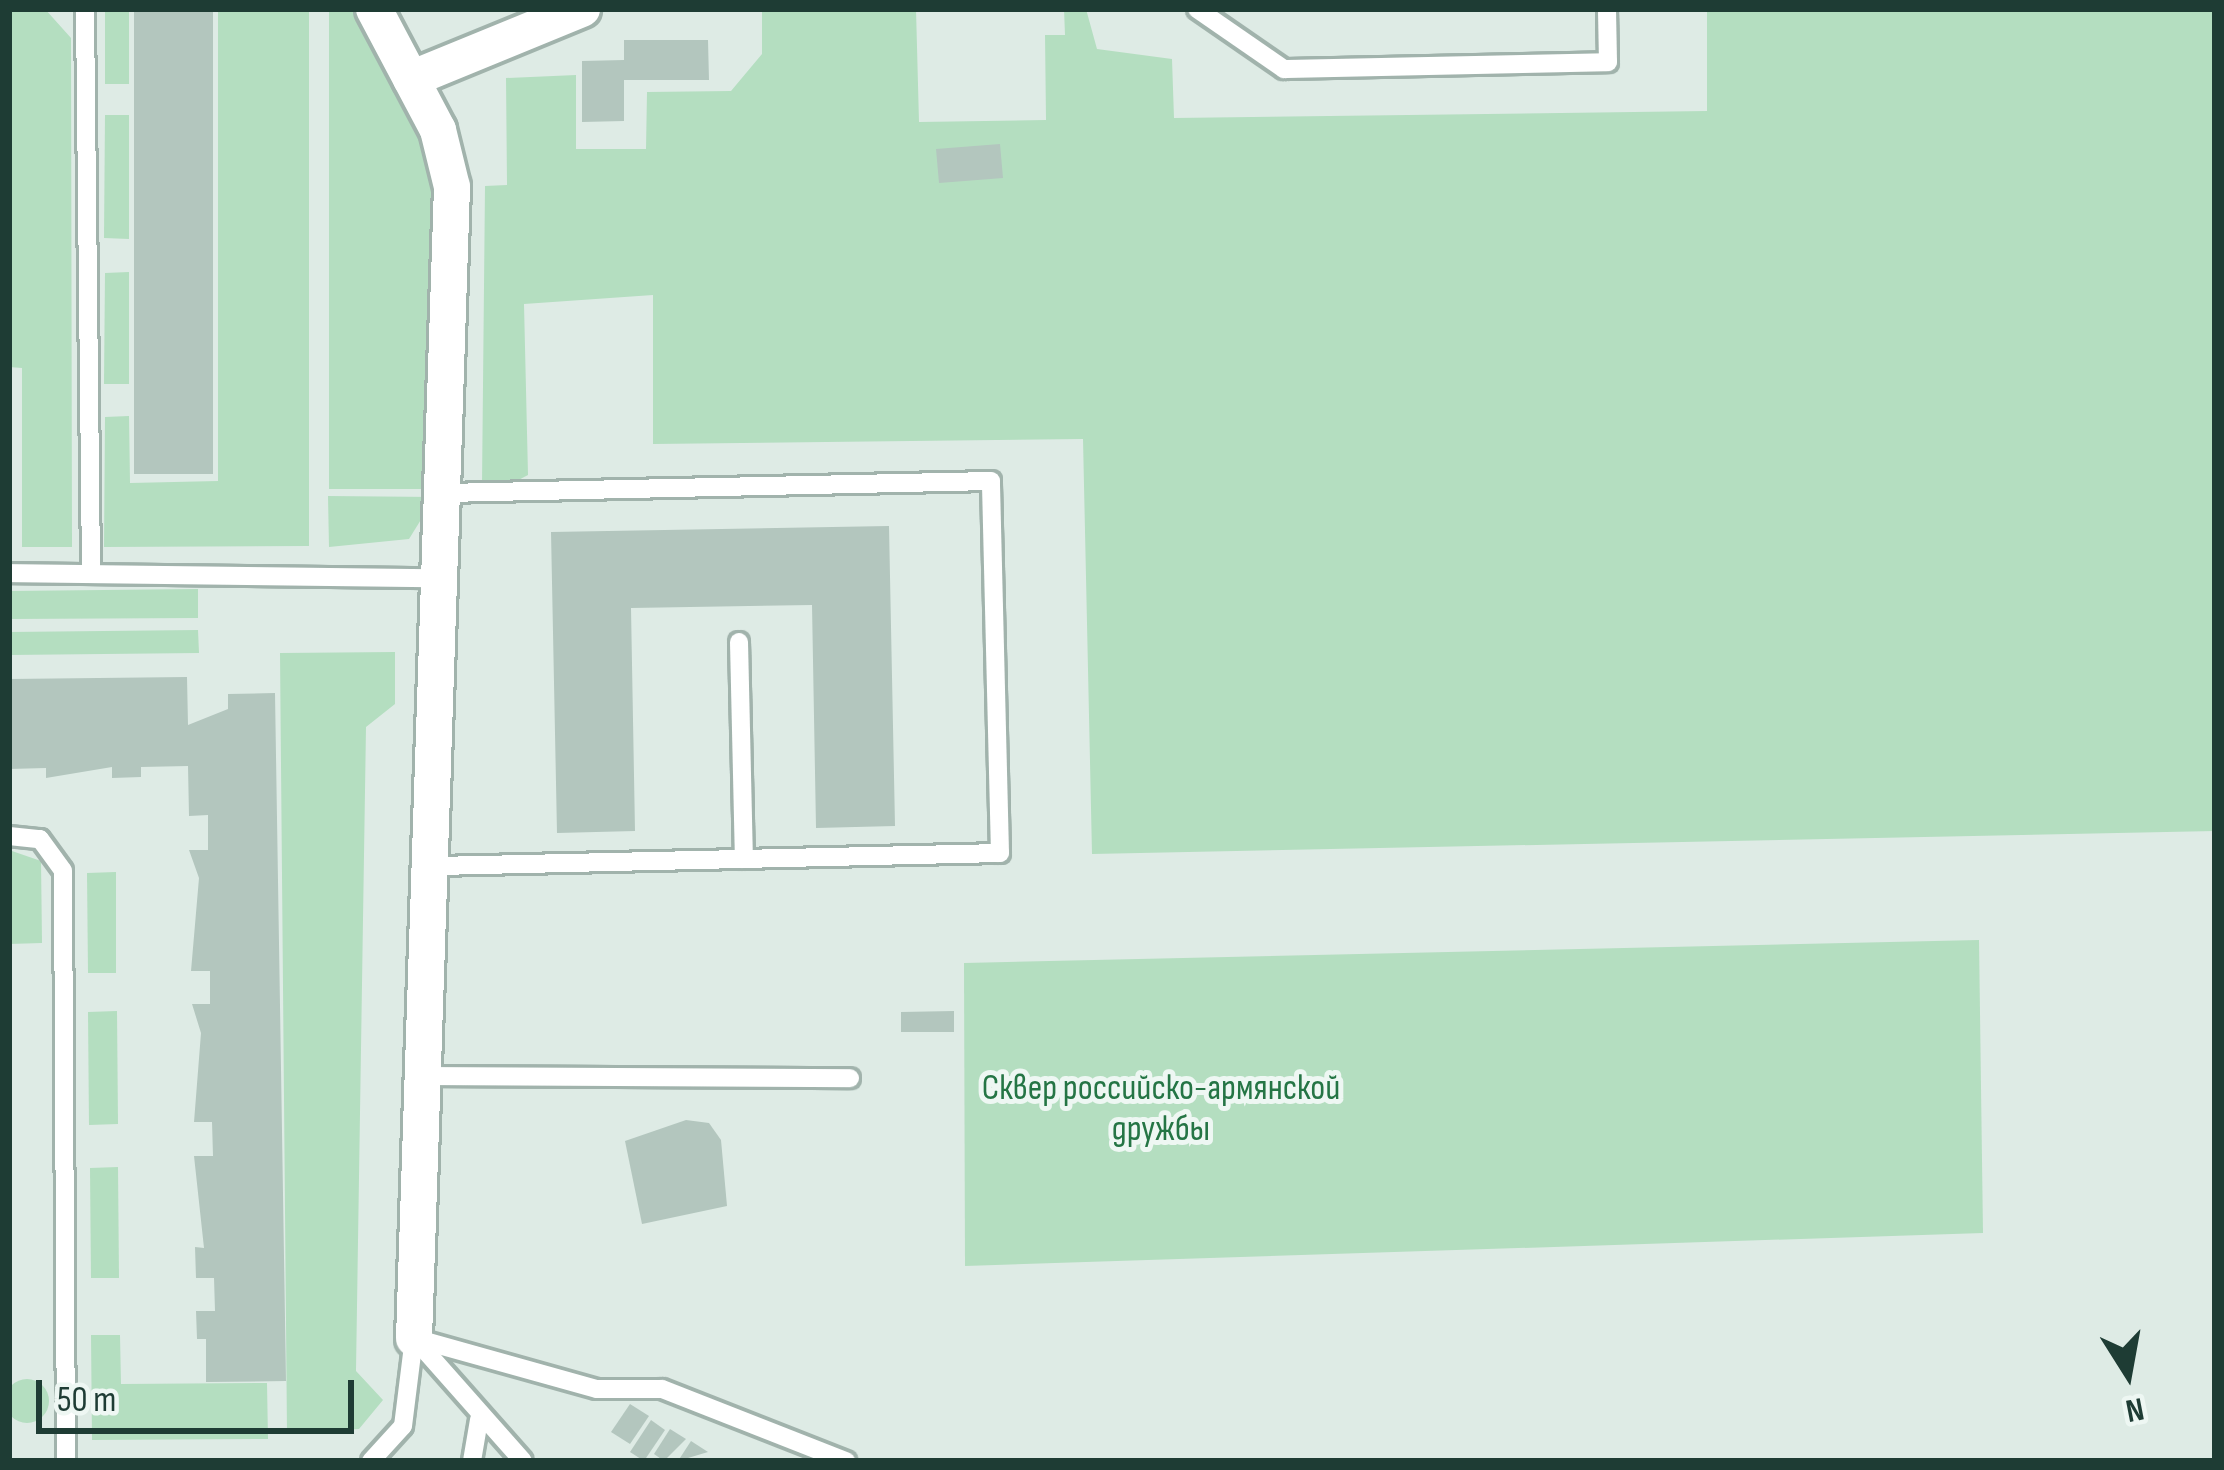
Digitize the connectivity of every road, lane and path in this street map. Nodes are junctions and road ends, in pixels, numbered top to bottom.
1 (85, 9) edge
2 (374, 9) edge
3 (582, 9) edge
4 (1198, 9) edge
5 (1607, 9) edge
6 (411, 80) junction
7 (447, 493) junction
8 (9, 573) edge
9 (91, 574) junction
10 (444, 578) junction
11 (740, 642) dead end
12 (9, 836) edge
13 (744, 859) junction
14 (437, 866) junction
15 (430, 1076) junction
16 (850, 1078) dead end
17 (414, 1338) junction
18 (479, 1420) junction
19 (66, 1461) edge
20 (370, 1461) edge
21 (472, 1461) edge
22 (523, 1461) edge
23 (846, 1461) edge

1 - 9 lane
2 - 6 street
3 - 6 street
4 - 5 lane
6 - 7 street
7 - 10 street
7 - 13 lane
8 - 9 lane
9 - 10 lane
10 - 14 street
11 - 13 lane
12 - 19 lane
13 - 14 lane
14 - 15 street
15 - 16 lane
15 - 17 street
17 - 18 lane
17 - 20 lane
17 - 23 lane
18 - 21 lane
18 - 22 lane

